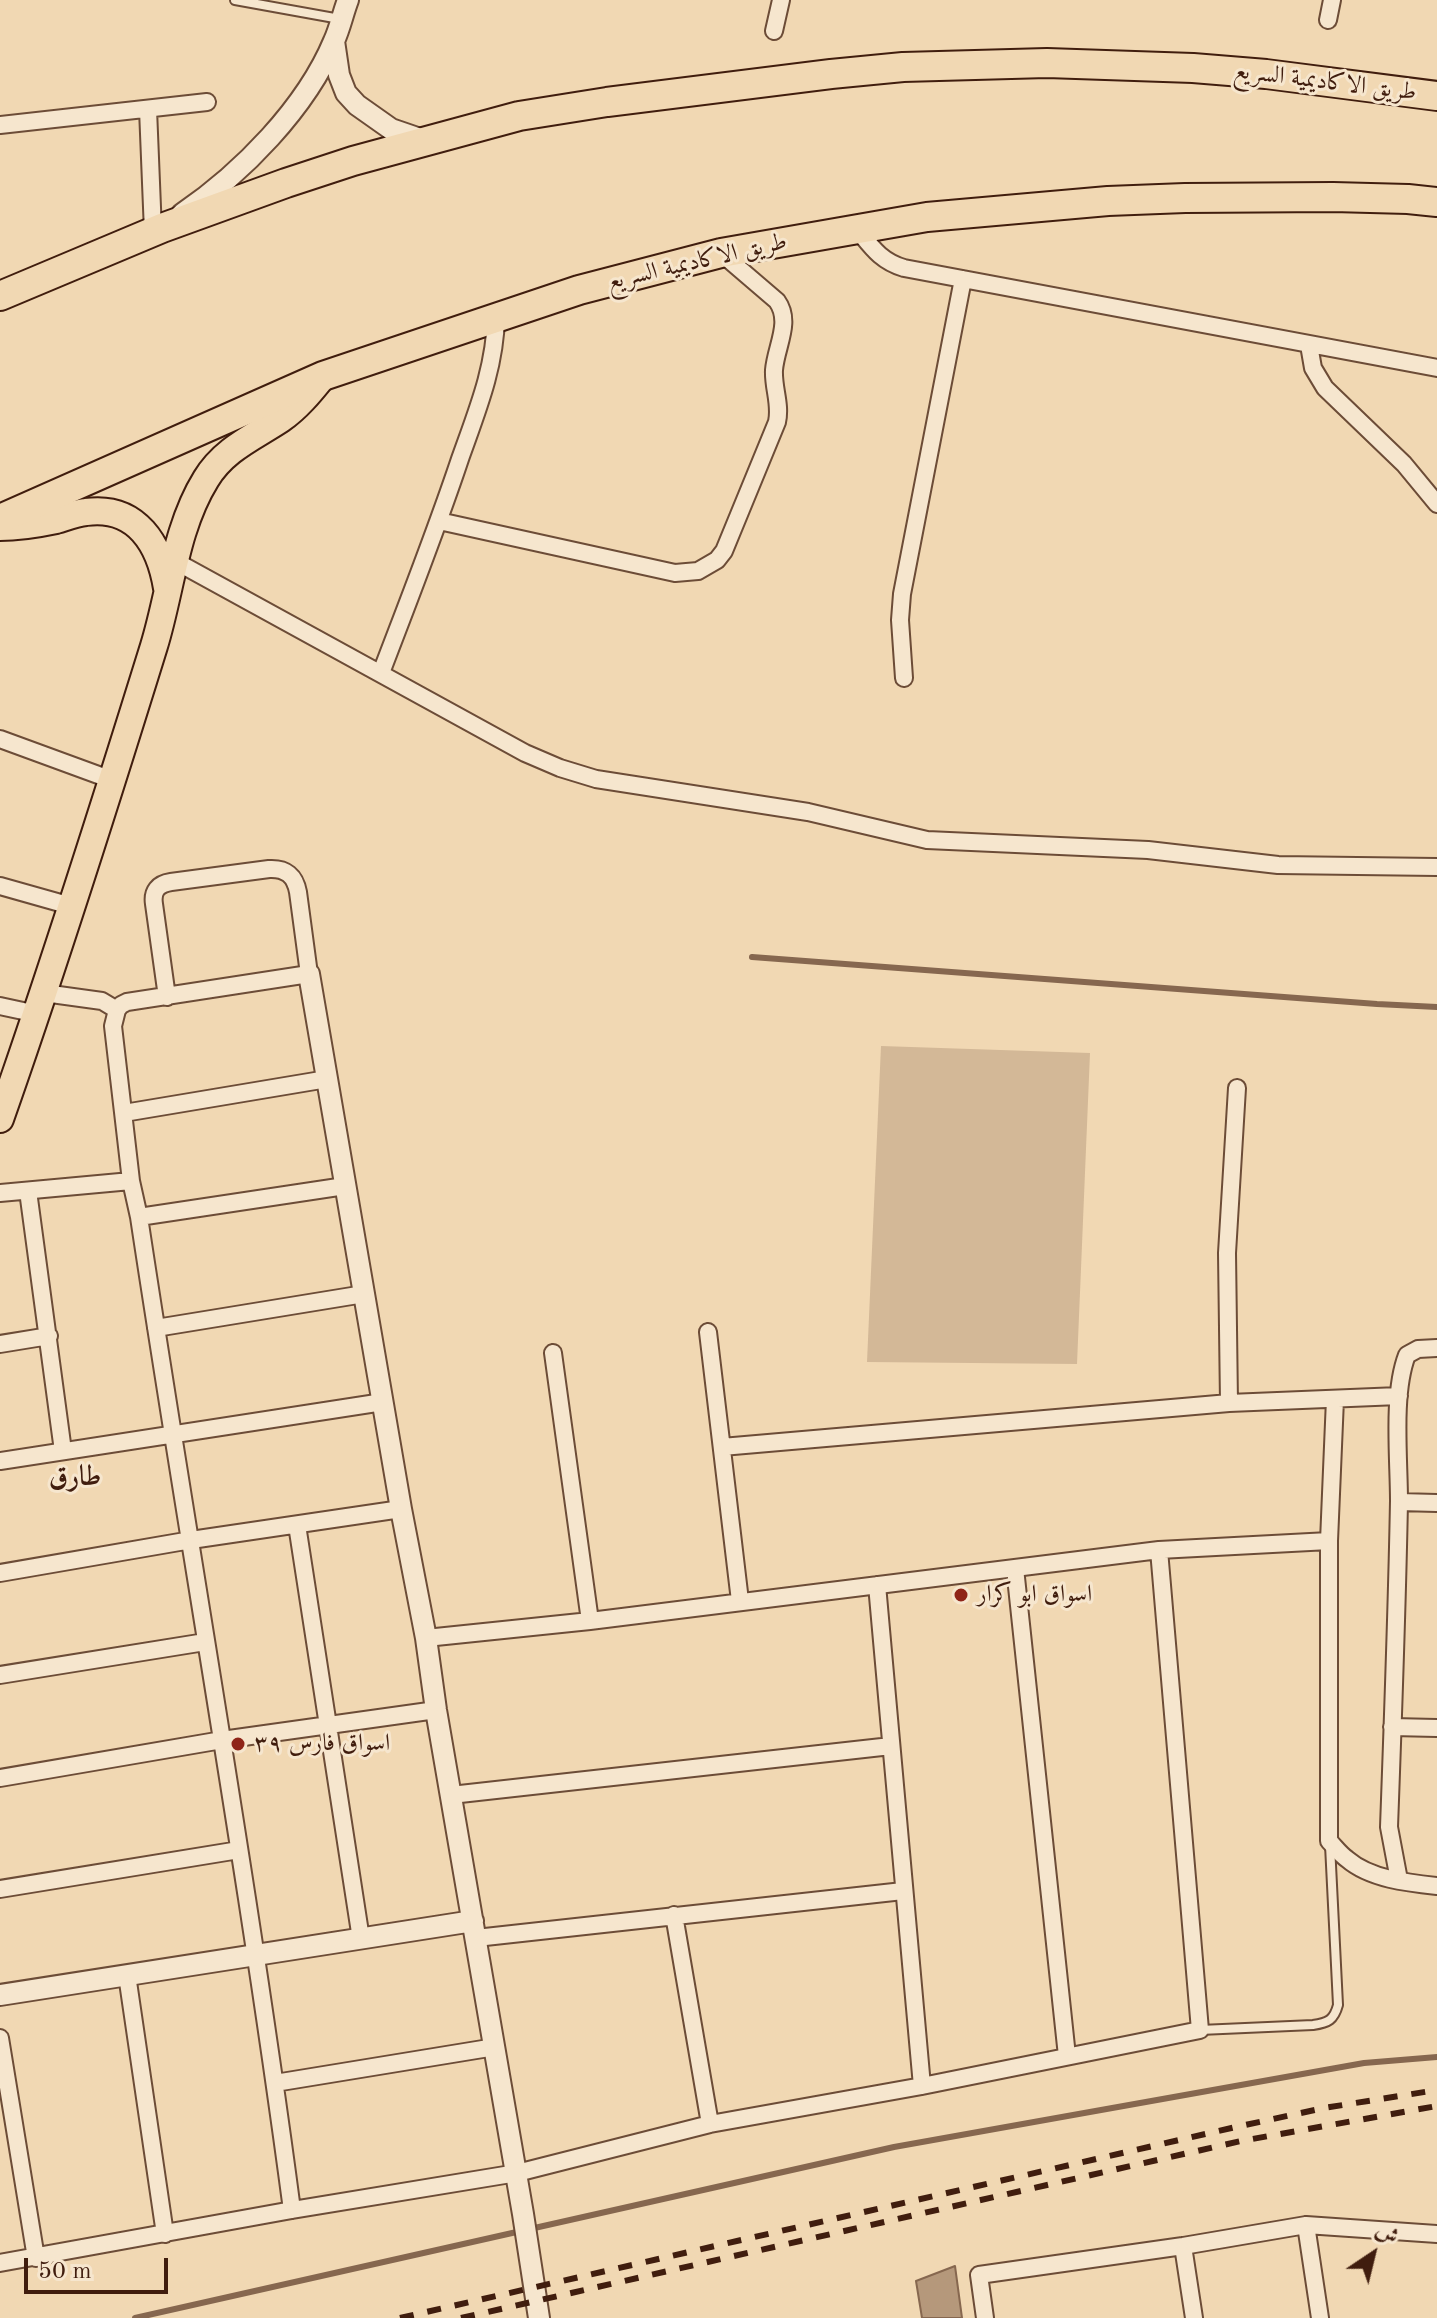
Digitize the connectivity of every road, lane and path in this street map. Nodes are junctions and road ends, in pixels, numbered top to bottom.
1 (235, 0) edge
2 (781, 0) edge
3 (1332, 0) edge
4 (344, 10) edge
5 (1328, 20) dead end
6 (774, 31) dead end
7 (334, 41) junction
8 (1437, 96) edge
9 (207, 102) dead end
10 (148, 109) junction
11 (0, 125) edge
12 (428, 142) junction
13 (1437, 202) edge
14 (856, 228) junction
15 (157, 230) junction
16 (721, 253) junction
17 (963, 279) junction
18 (0, 296) edge
19 (496, 317) junction
20 (1309, 345) junction
21 (1437, 368) edge
22 (323, 376) junction
23 (1437, 504) edge
24 (0, 519) edge
25 (439, 521) junction
26 (0, 527) edge
27 (175, 561) junction
28 (168, 595) junction
29 (381, 673) junction
30 (904, 678) dead end
31 (0, 739) edge
32 (112, 780) junction
33 (1437, 867) edge
34 (0, 886) edge
35 (71, 906) junction
36 (309, 974) junction
37 (167, 997) junction
38 (40, 1004) junction
39 (0, 1006) edge
40 (117, 1010) junction
41 (327, 1079) junction
42 (1237, 1088) dead end
43 (124, 1113) junction
44 (0, 1119) edge
45 (131, 1181) junction
46 (345, 1186) junction
47 (28, 1191) junction
48 (0, 1193) edge
49 (139, 1217) junction
50 (364, 1294) junction
51 (156, 1328) junction
52 (708, 1332) dead end
53 (49, 1336) junction
54 (0, 1344) edge
55 (1437, 1348) edge
56 (553, 1353) dead end
57 (1399, 1396) junction
58 (1335, 1399) junction
59 (383, 1402) junction
60 (1229, 1403) junction
61 (173, 1434) junction
62 (722, 1447) junction
63 (63, 1451) junction
64 (0, 1461) edge
65 (1399, 1502) junction
66 (1437, 1503) edge
67 (401, 1509) junction
68 (297, 1525) junction
69 (191, 1540) junction
70 (1329, 1541) junction
71 (1159, 1550) junction
72 (1015, 1568) junction
73 (0, 1573) edge
74 (877, 1585) junction
75 (740, 1601) junction
76 (590, 1621) junction
77 (426, 1638) junction
78 (205, 1642) junction
79 (0, 1675) edge
80 (436, 1710) junction
81 (329, 1727) junction
82 (1392, 1727) junction
83 (1437, 1728) edge
84 (222, 1740) junction
85 (891, 1746) junction
86 (0, 1778) edge
87 (451, 1795) junction
88 (1329, 1841) junction
89 (239, 1850) junction
90 (1399, 1880) junction
91 (1437, 1886) edge
92 (0, 1889) edge
93 (903, 1891) junction
94 (674, 1915) junction
95 (474, 1930) junction
96 (361, 1939) junction
97 (254, 1956) junction
98 (127, 1975) junction
99 (0, 1995) edge
100 (1200, 2030) junction
101 (0, 2038) edge
102 (495, 2047) junction
103 (1067, 2056) junction
104 (275, 2083) junction
105 (922, 2086) junction
106 (710, 2124) junction
107 (8, 2125) edge
108 (517, 2173) junction
109 (292, 2210) junction
110 (1306, 2225) junction
111 (165, 2234) junction
112 (1437, 2234) edge
113 (1183, 2246) junction
114 (36, 2258) junction
115 (0, 2263) edge
116 (539, 2318) edge
117 (985, 2318) edge
118 (1194, 2318) edge
119 (1320, 2318) edge

1 - 4 lane
2 - 6 street
3 - 5 street
4 - 7 street
7 - 12 street
7 - 15 street
8 - 12 highway, طريق الاكاديمية السريع
9 - 10 street
10 - 11 street
10 - 15 street
12 - 15 highway, طريق الاكاديمية السريع
13 - 14 highway, طريق الاكاديمية السريع
14 - 16 highway, طريق الاكاديمية السريع
14 - 17 street
15 - 18 highway, طريق الاكاديمية السريع
16 - 19 highway, طريق الاكاديمية السريع
16 - 25 street
17 - 20 street
17 - 30 street
19 - 22 highway, طريق الاكاديمية السريع
19 - 25 street
20 - 21 street
20 - 23 street
22 - 24 highway, طريق الاكاديمية السريع
22 - 27 main road
25 - 29 street
26 - 28 main road
27 - 28 main road
27 - 29 street
28 - 32 main road
29 - 33 street
31 - 32 street
32 - 35 main road
34 - 35 street
35 - 38 main road
36 - 37 street
36 - 37 street
36 - 41 street
37 - 40 street
38 - 39 street
38 - 40 street
38 - 44 main road
40 - 43 street
41 - 43 street
41 - 46 street
42 - 60 street
43 - 45 street
45 - 47 street
45 - 49 street
46 - 49 street
46 - 50 street
47 - 48 street
47 - 53 street
49 - 51 street
50 - 51 street
50 - 59 street
51 - 61 street
52 - 62 street
53 - 54 street
53 - 63 street
55 - 57 street
56 - 76 street
57 - 58 street
57 - 65 street
58 - 60 street
58 - 70 street
59 - 61 street
59 - 67 street
60 - 62 street
61 - 63 street
61 - 69 street
62 - 75 street
63 - 64 street
65 - 66 street
65 - 82 street
67 - 68 street
67 - 77 street
68 - 69 street
68 - 81 street
69 - 73 street
69 - 78 street
70 - 71 street
70 - 88 street
71 - 72 street
71 - 100 street
72 - 74 street
72 - 103 street
74 - 75 street
74 - 85 street
75 - 76 street
76 - 77 street
77 - 80 street
78 - 79 street
78 - 84 street
80 - 81 street
80 - 87 street
81 - 84 street
81 - 96 street
82 - 83 street
82 - 90 street
84 - 86 street
84 - 89 street
85 - 87 street
85 - 93 street
87 - 95 street
88 - 90 street
88 - 100 lane
89 - 92 street
89 - 97 street
90 - 91 street
93 - 94 street
93 - 105 street
94 - 95 street
94 - 106 street
95 - 96 street
95 - 102 street
96 - 97 street
97 - 98 street
97 - 104 street
98 - 99 street
98 - 111 street
100 - 103 street
101 - 107 street
102 - 104 street
102 - 108 street
103 - 105 street
104 - 109 street
105 - 106 street
106 - 108 street
107 - 114 street
108 - 109 street
108 - 116 street
109 - 111 street
110 - 112 street
110 - 113 street
110 - 119 street
111 - 114 street
113 - 117 street
113 - 118 street
114 - 115 street

